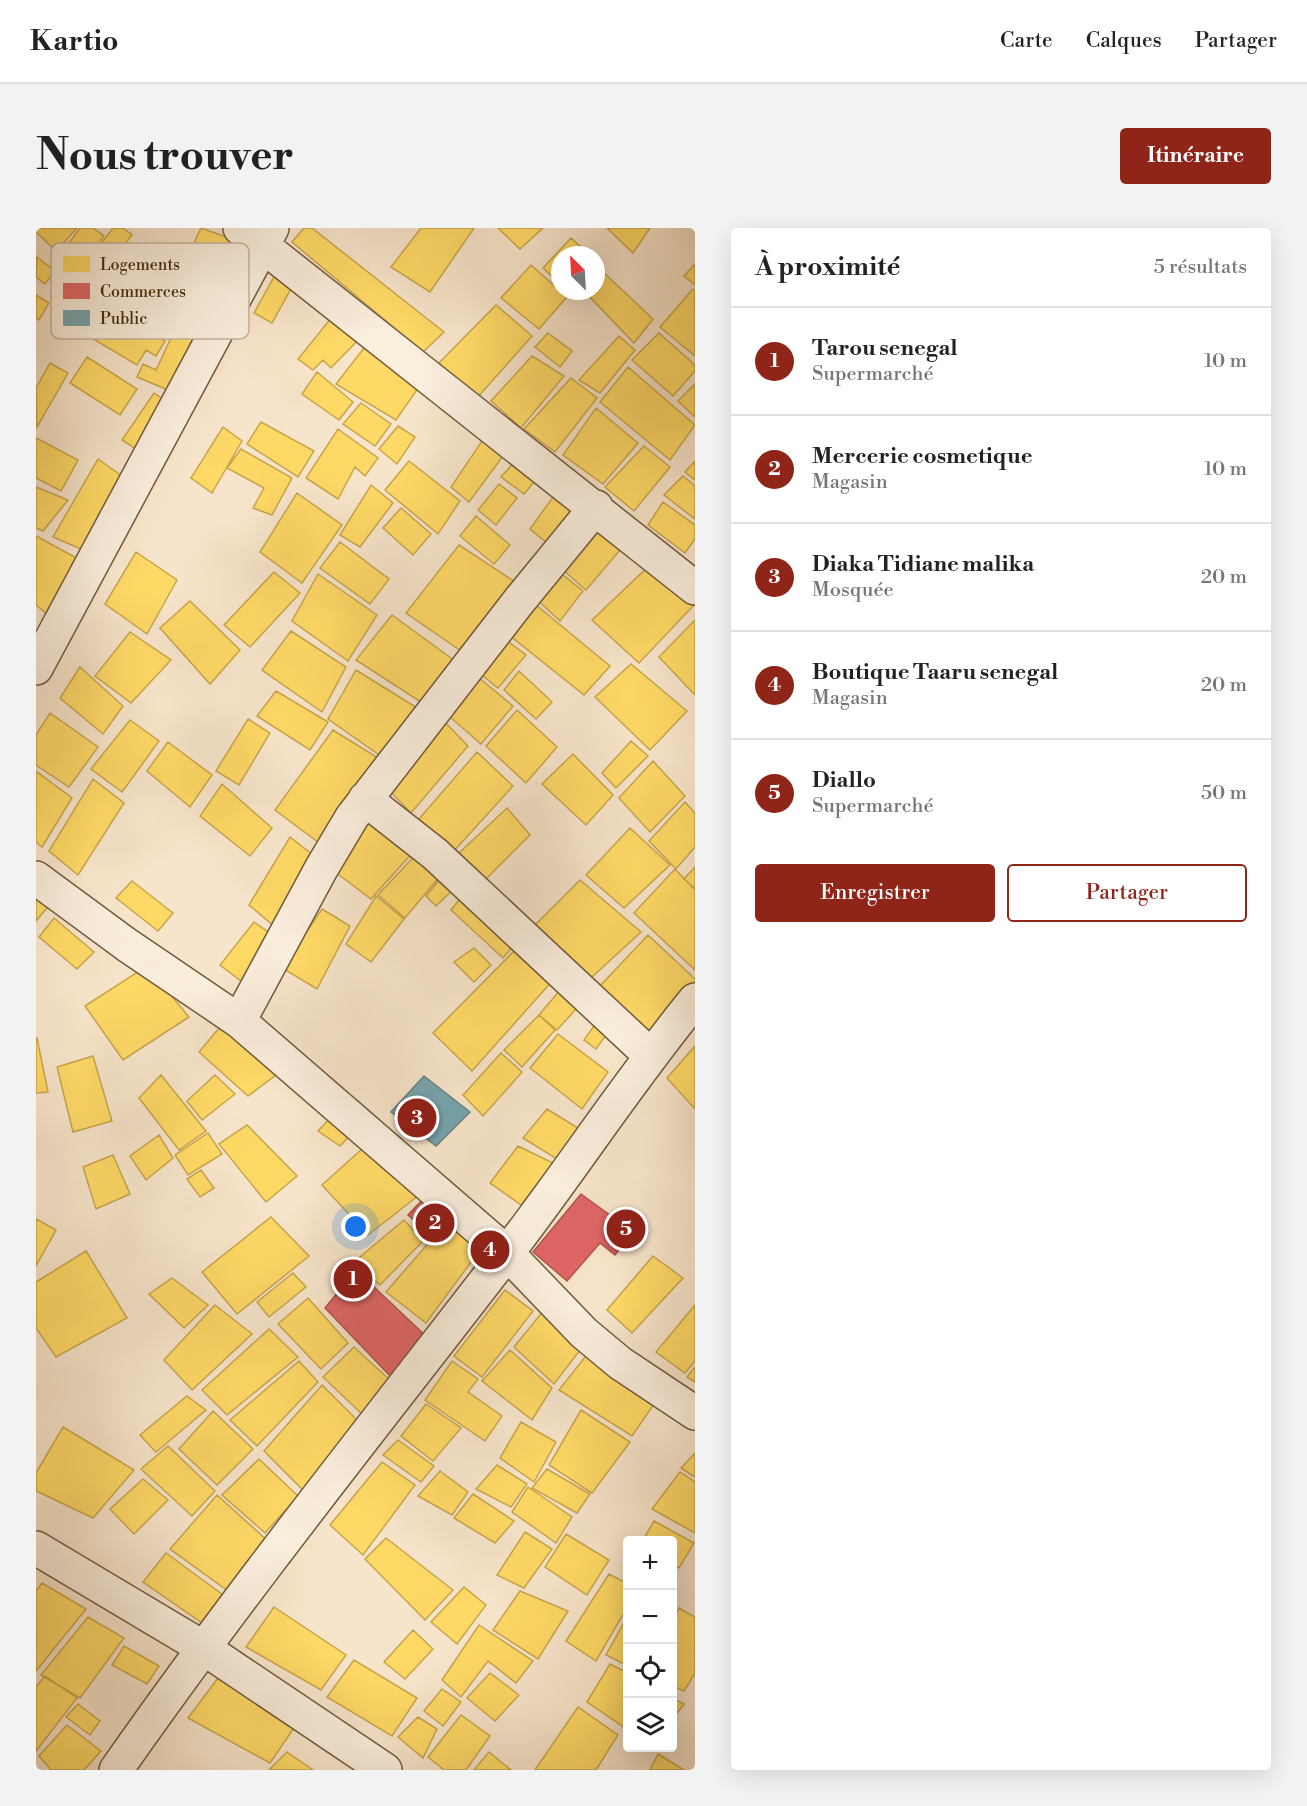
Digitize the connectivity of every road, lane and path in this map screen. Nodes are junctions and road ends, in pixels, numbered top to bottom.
1 (258, 234) edge
2 (249, 251) edge
3 (204, 339) edge
4 (596, 507) junction
5 (695, 588) edge
6 (39, 656) edge
7 (365, 799) junction
8 (36, 878) edge
9 (695, 1000) edge
10 (239, 1021) junction
11 (650, 1055) junction
12 (507, 1253) junction
13 (695, 1413) edge
14 (36, 1548) edge
15 (202, 1647) junction
16 (116, 1770) edge
17 (386, 1770) edge

1 - 2 street
1 - 4 street
3 - 6 street
4 - 5 street
4 - 7 street
7 - 10 street
7 - 11 street
8 - 10 street
9 - 11 street
10 - 12 street
11 - 12 street
12 - 13 street
12 - 15 street
14 - 15 street
15 - 16 street
15 - 17 street

